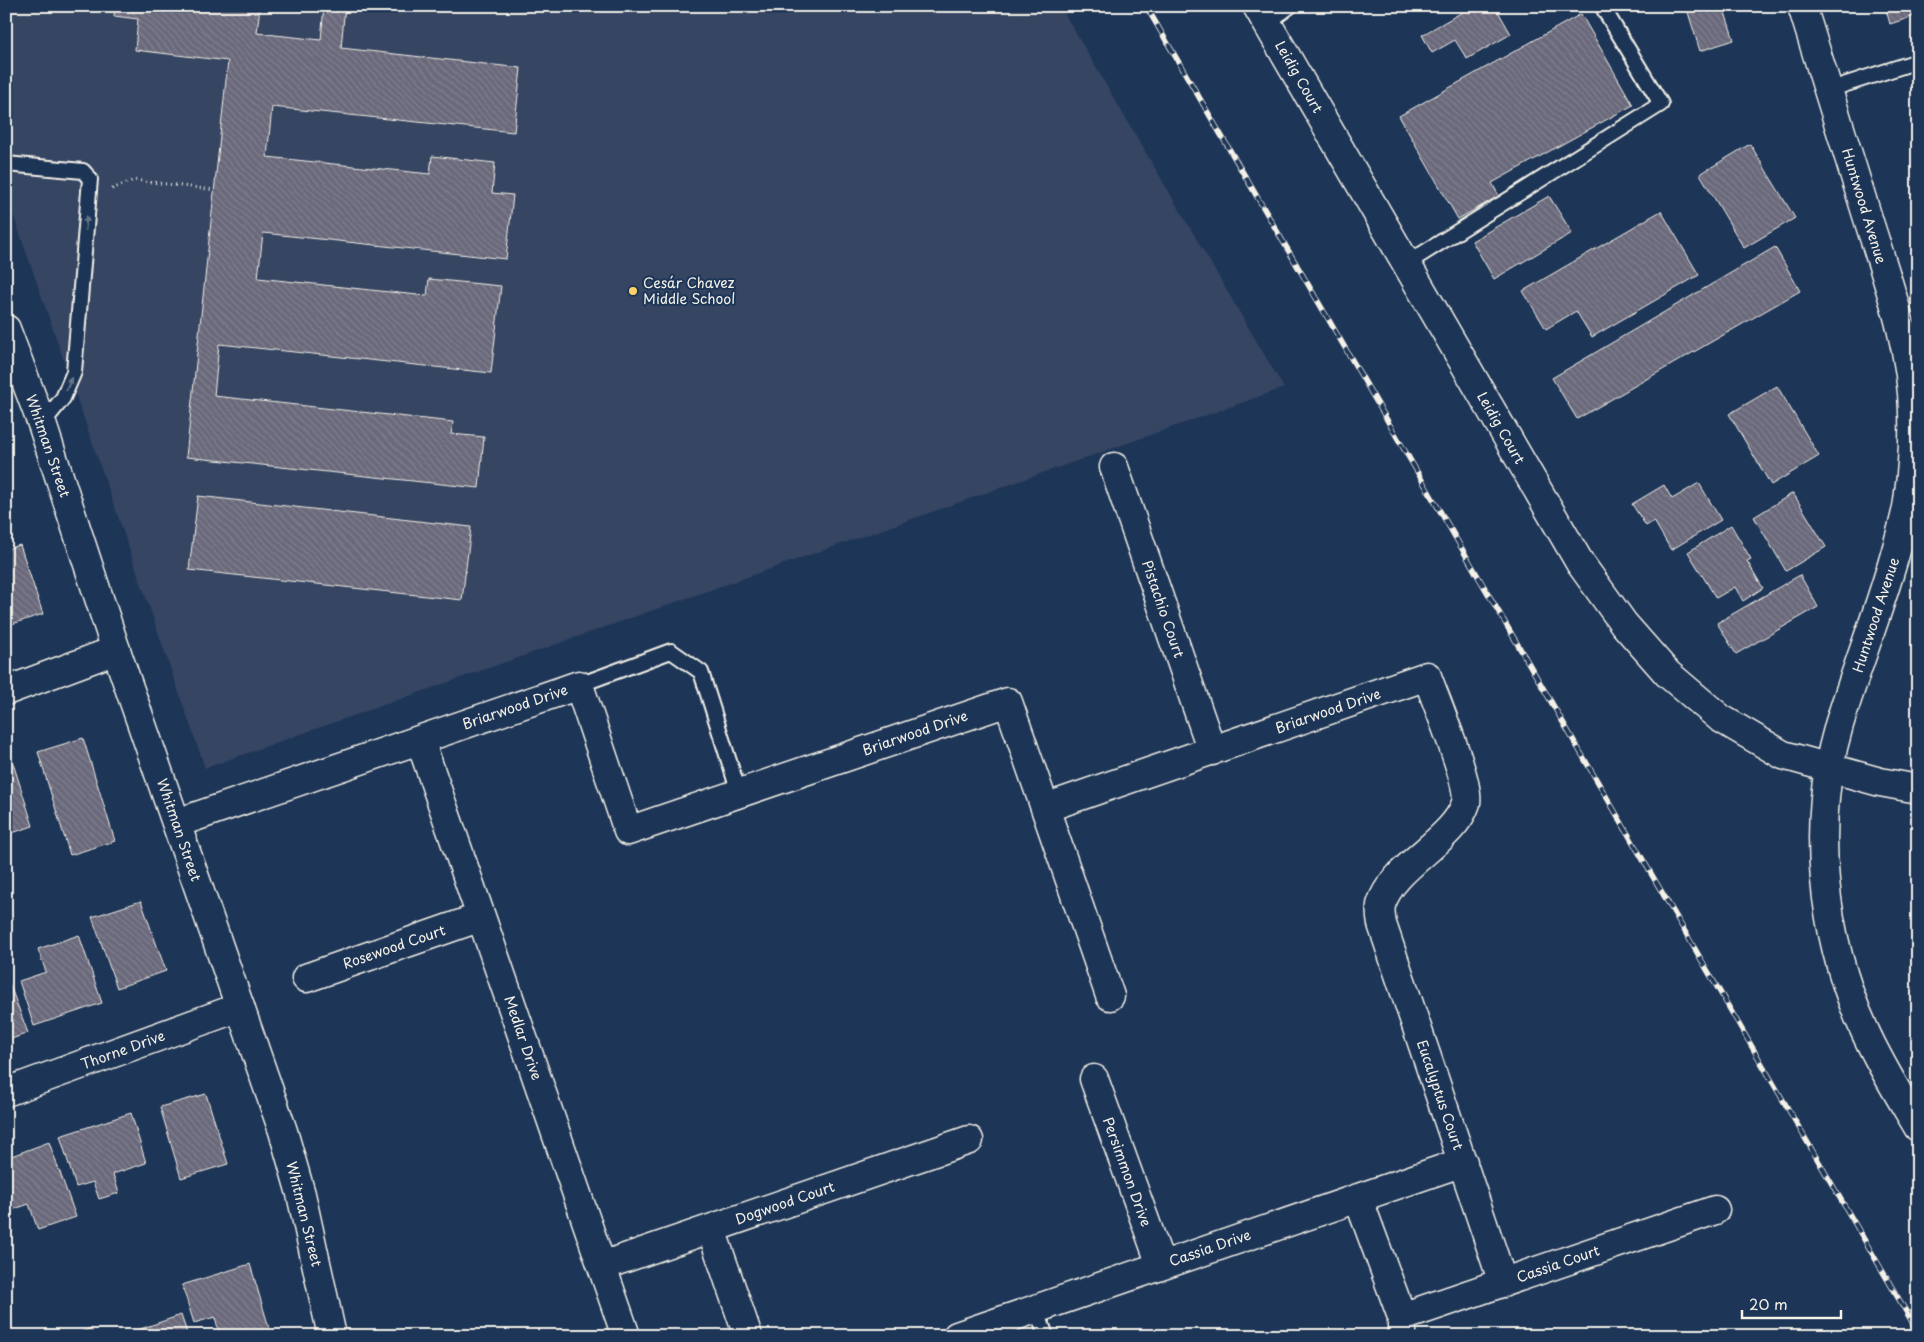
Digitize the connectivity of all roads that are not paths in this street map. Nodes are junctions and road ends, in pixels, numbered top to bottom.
1 (1290, 6) edge
2 (1602, 6) edge
3 (1802, 6) edge
4 (1262, 14) edge
5 (1918, 61) edge
6 (1828, 90) junction
7 (6, 164) edge
8 (1406, 264) junction
9 (6, 329) edge
10 (42, 424) junction
11 (1114, 467) dead end
12 (116, 650) junction
13 (579, 685) junction
14 (6, 691) edge
15 (420, 740) junction
16 (1212, 751) junction
17 (1829, 768) junction
18 (1918, 789) edge
19 (739, 793) junction
20 (1045, 808) junction
21 (177, 823) junction
22 (1381, 906) joint
23 (481, 917) junction
24 (306, 978) dead end
25 (1110, 996) dead end
26 (240, 1007) junction
27 (1094, 1079) dead end
28 (6, 1092) edge
29 (1918, 1127) edge
30 (969, 1140) dead end
31 (1463, 1162) junction
32 (1358, 1198) junction
33 (1715, 1210) dead end
34 (711, 1229) junction
35 (1161, 1264) junction
36 (602, 1266) junction
37 (1503, 1283) junction
38 (1036, 1308) junction
39 (1402, 1327) edge
40 (332, 1336) edge
41 (626, 1336) edge
42 (748, 1336) edge
43 (957, 1336) edge
44 (1046, 1336) edge

1 - 4 lane
2 - 8 lane
3 - 6 street, Huntwood Avenue
4 - 8 street, Leidig Court
5 - 6 lane
6 - 17 street, Huntwood Avenue
10 -> 7 lane
8 - 17 street, Leidig Court
9 - 10 street, Whitman Street
10 - 12 street, Whitman Street
11 - 16 street, Pistachio Court
12 - 14 street
12 - 21 street, Whitman Street
13 - 15 street, Briarwood Drive
13 - 19 lane
13 - 19 street, Briarwood Drive
15 - 21 street, Briarwood Drive
15 - 23 street, Medlar Drive
16 - 20 street, Briarwood Drive
16 - 22 street, Briarwood Drive
17 - 18 street, Leidig Court
17 - 29 street, Huntwood Avenue
19 - 20 street, Briarwood Drive
20 - 25 street
21 - 26 street, Whitman Street
22 - 31 street, Eucalyptus Court
23 - 24 street, Rosewood Court
23 - 36 street, Medlar Drive
26 - 28 street, Thorne Drive
26 - 40 street, Whitman Street
27 - 35 street, Persimmon Drive
30 - 34 street, Dogwood Court
31 - 32 street, Cassia Drive
31 - 37 street, Eucalyptus Court
32 - 35 street, Cassia Drive
32 - 39 street
33 - 37 street, Cassia Court
34 - 36 street, Dogwood Court
34 - 42 street
35 - 38 street, Cassia Drive
36 - 41 street, Medlar Drive
37 - 39 street, Cassia Court
38 - 43 street, Cassia Drive
38 - 44 lane

